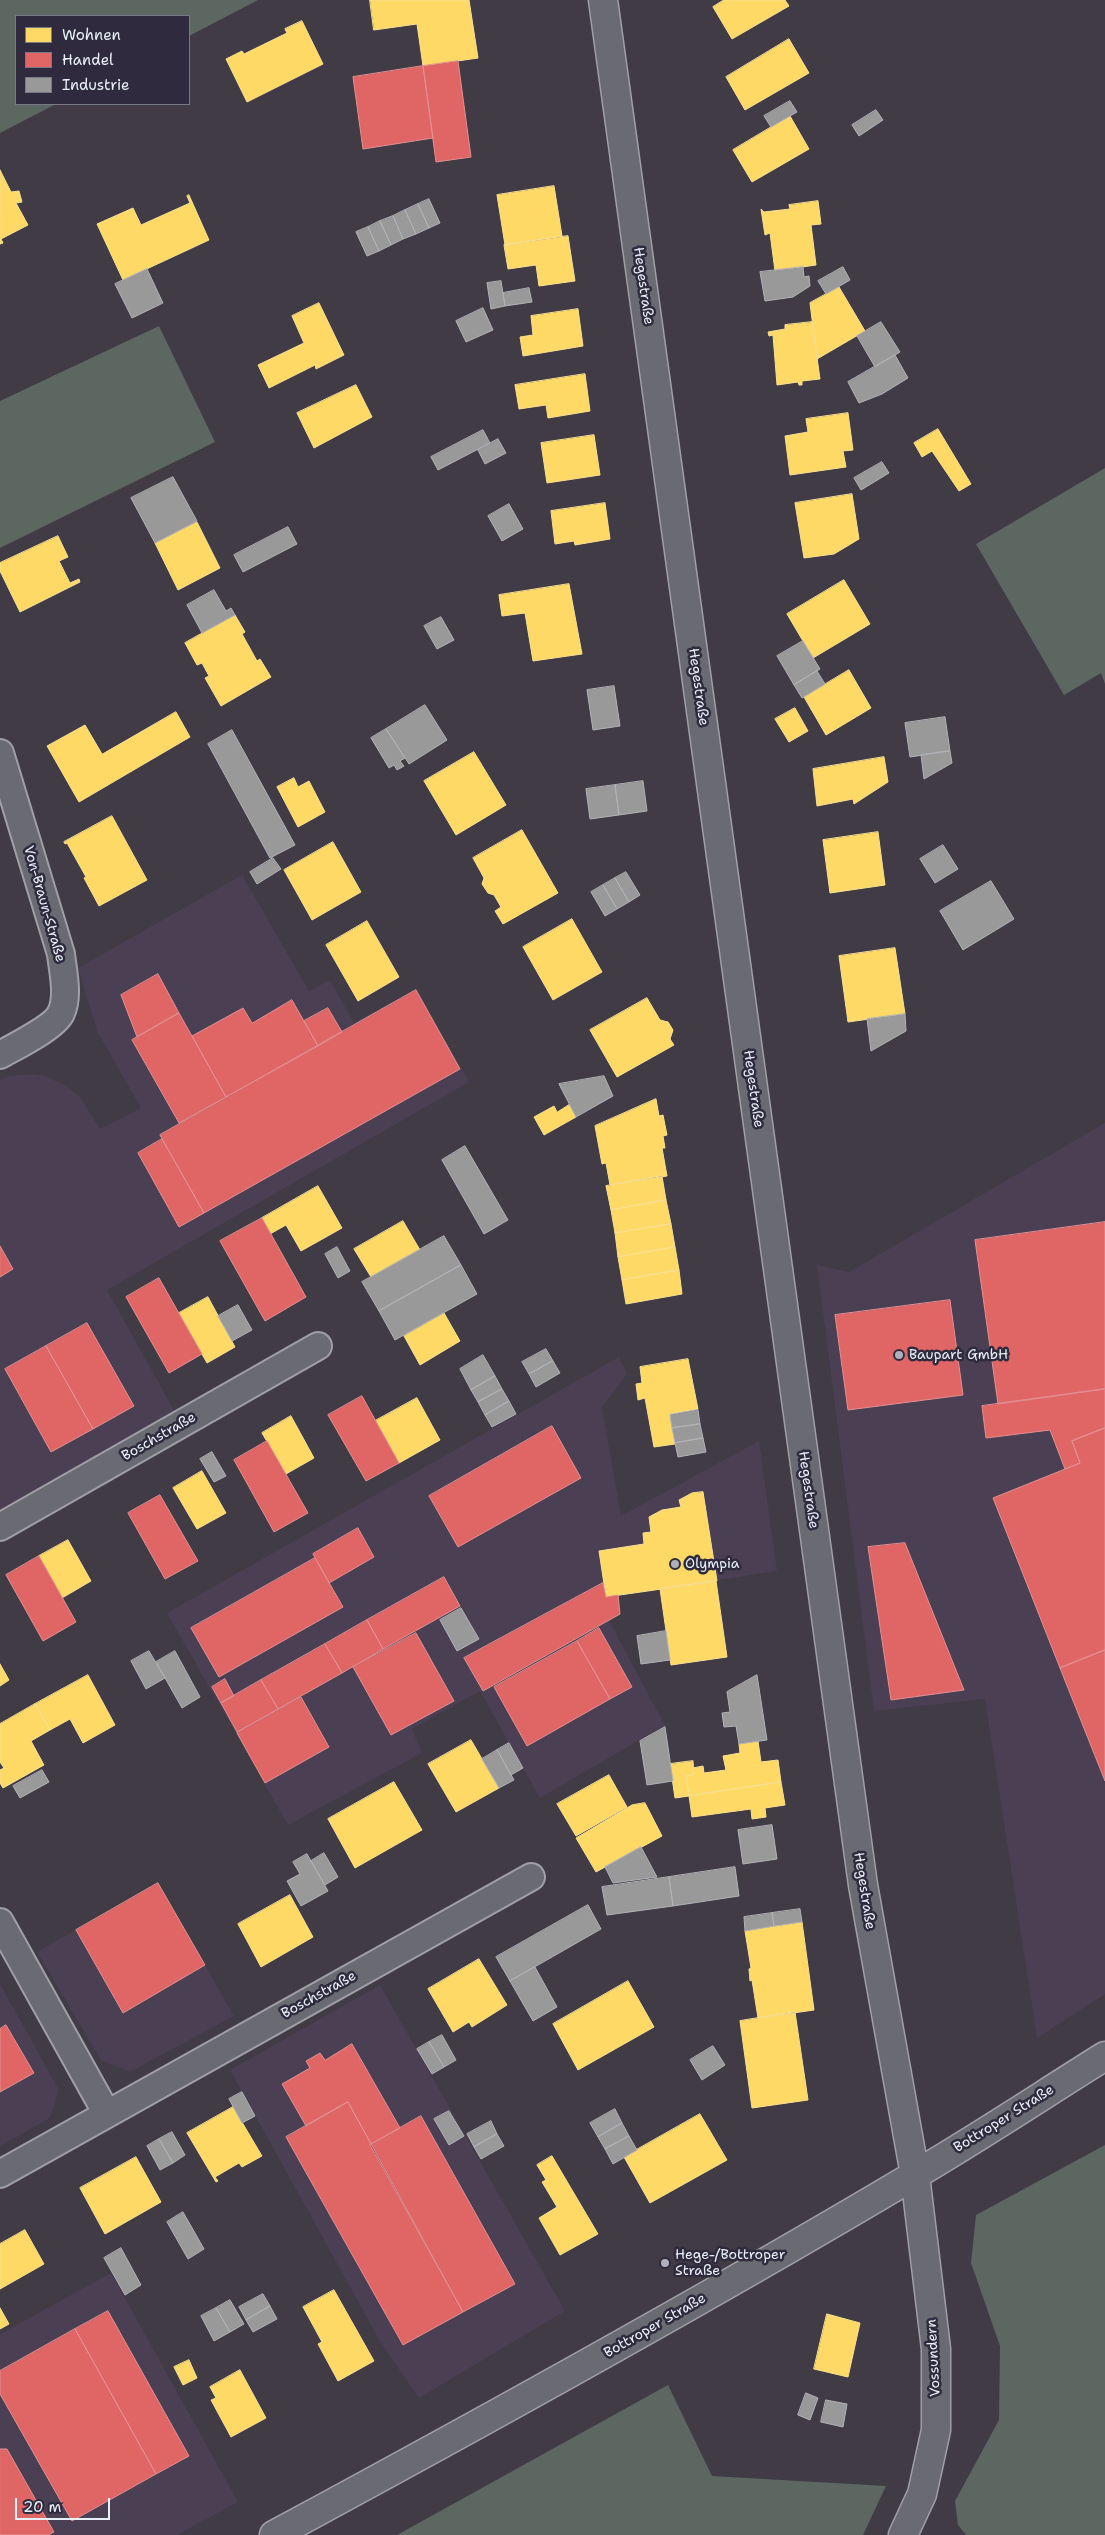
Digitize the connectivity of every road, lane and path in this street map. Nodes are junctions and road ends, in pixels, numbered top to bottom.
1 (602, 0) edge
2 (0, 754) edge
3 (0, 1055) edge
4 (318, 1346) dead end
5 (0, 1527) edge
6 (531, 1877) dead end
7 (0, 1922) edge
8 (1105, 2056) edge
9 (107, 2114) junction
10 (0, 2174) edge
11 (915, 2175) junction
12 (274, 2535) edge
13 (903, 2535) edge

1 - 11 street, Hegestraße
2 - 3 street, Von-Braun-Straße
4 - 5 street, Boschstraße
6 - 9 street, Boschstraße
7 - 9 street
8 - 11 street, Bottroper Straße
9 - 10 street, Boschstraße
11 - 12 street, Bottroper Straße
11 - 13 street, Vossundern

